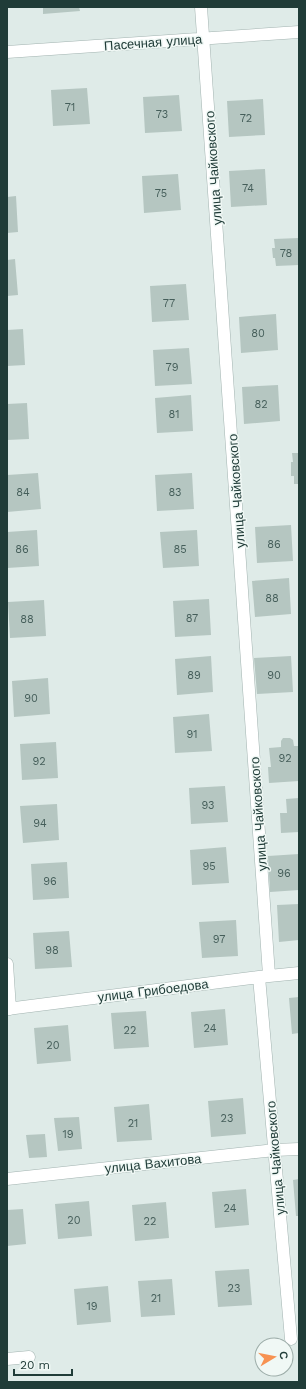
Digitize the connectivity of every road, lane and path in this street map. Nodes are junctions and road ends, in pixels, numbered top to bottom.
1 (201, 7) edge
2 (299, 32) edge
3 (204, 38) junction
4 (7, 52) edge
5 (7, 964) edge
6 (299, 974) edge
7 (264, 976) junction
8 (9, 1009) edge
9 (299, 1149) edge
10 (275, 1150) junction
11 (7, 1178) edge
12 (291, 1337) edge
13 (29, 1357) dead end
14 (7, 1359) edge

1 - 3 street, улица Чайковского
2 - 3 street, Пасечная улица
3 - 4 street, Пасечная улица
3 - 7 street, улица Чайковского
5 - 8 street
6 - 7 street, улица Грибоедова
7 - 8 street, улица Грибоедова
7 - 10 street, улица Чайковского
9 - 10 street, улица Вахитова
10 - 11 street, улица Вахитова
10 - 12 street, улица Чайковского
13 - 14 street

